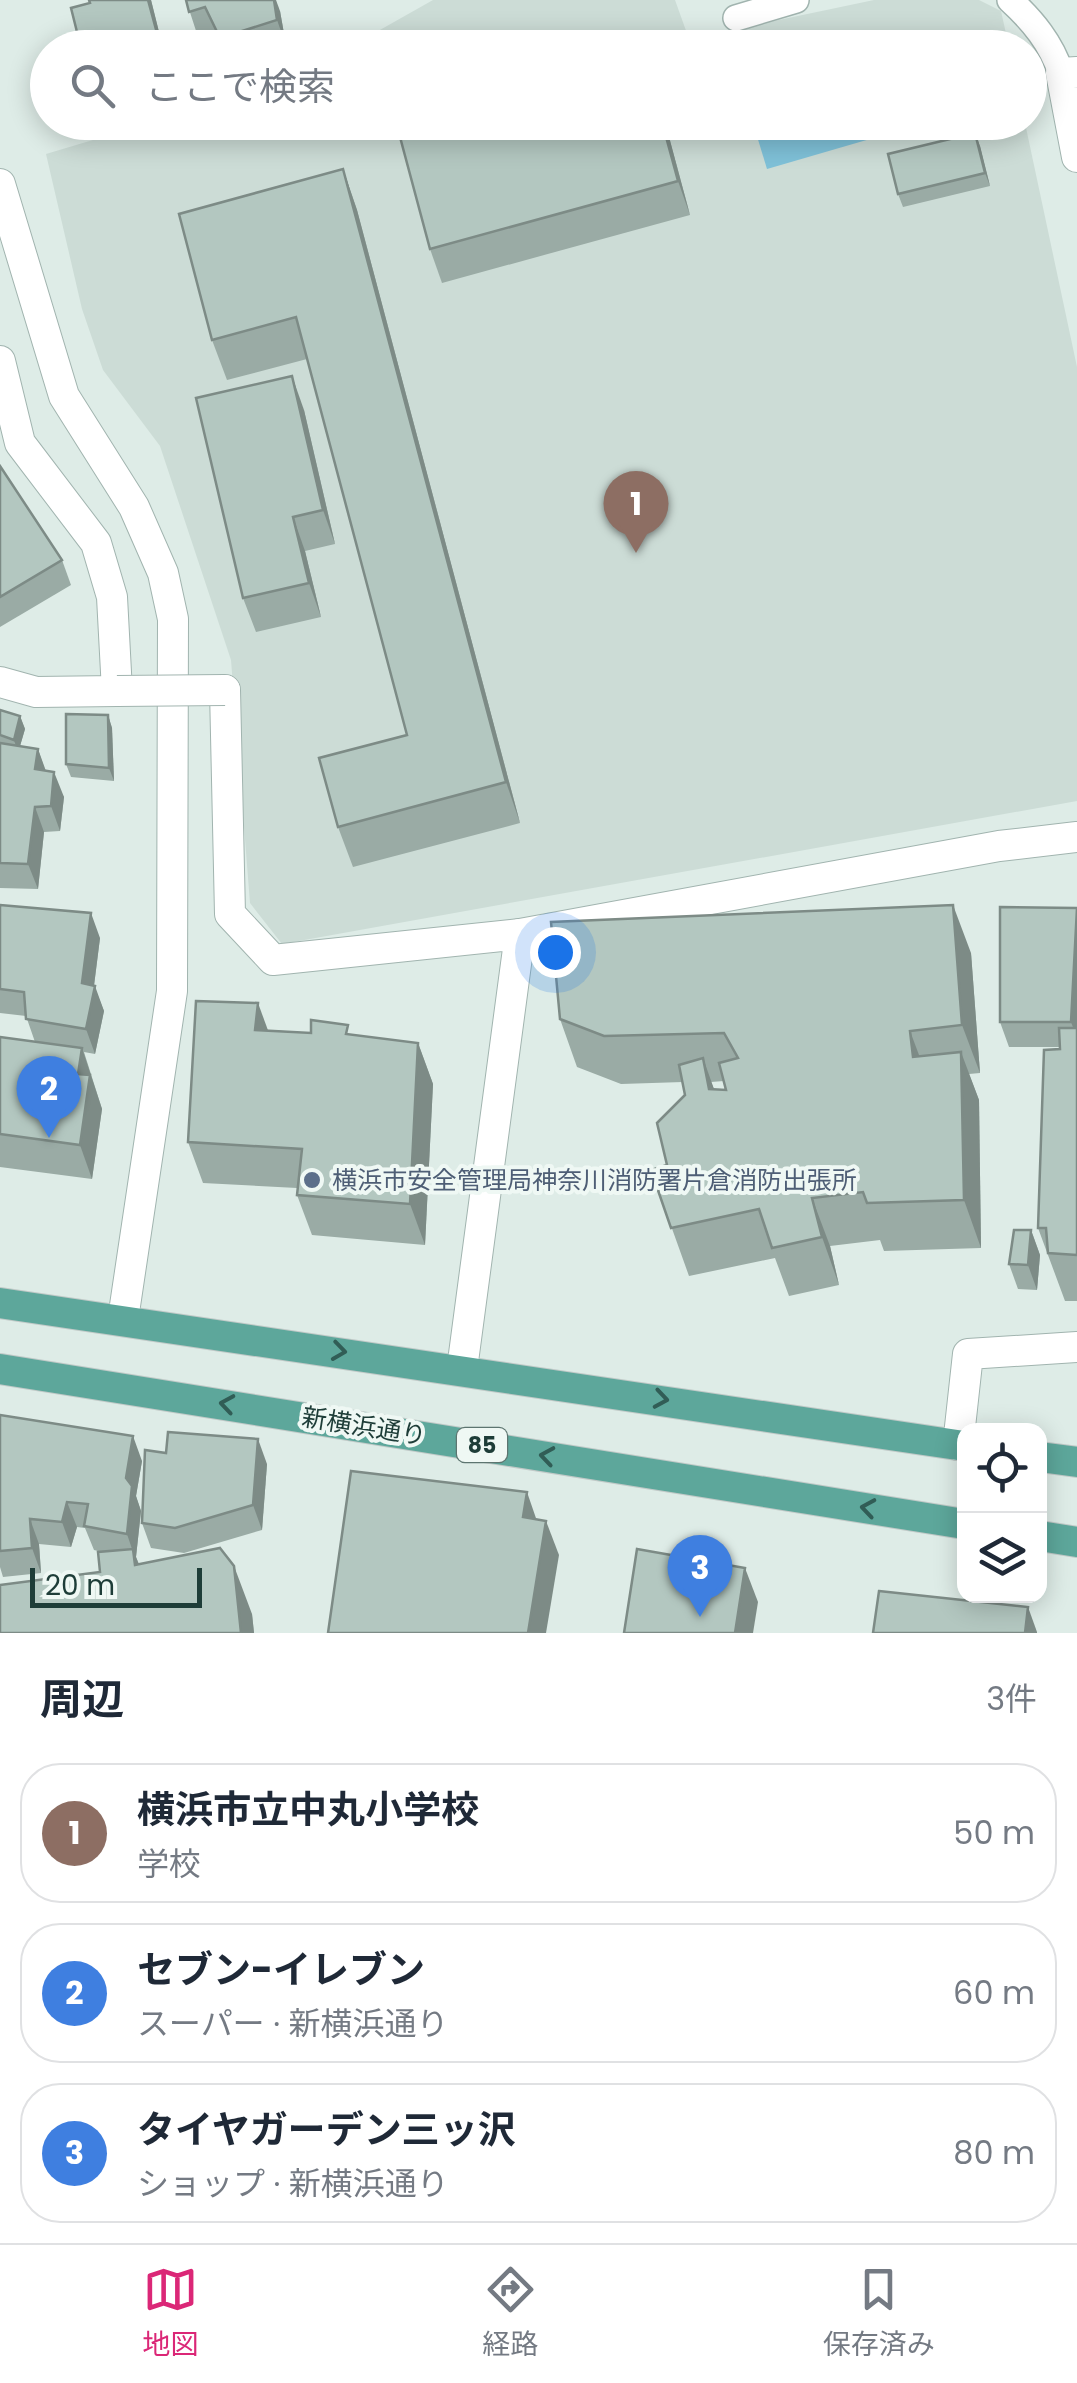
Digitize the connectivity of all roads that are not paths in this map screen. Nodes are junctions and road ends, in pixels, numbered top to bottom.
1 (796, 0) edge
2 (1010, 0) edge
3 (736, 18) dead end
4 (1038, 30) edge
5 (1047, 42) edge
6 (1069, 72) edge
7 (1077, 157) edge
8 (0, 184) edge
9 (0, 361) edge
10 (0, 682) edge
11 (117, 691) junction
12 (1077, 837) edge
13 (520, 934) junction
14 (0, 1303) edge
15 (123, 1319) junction
16 (1077, 1347) edge
17 (0, 1368) edge
18 (462, 1369) junction
19 (963, 1423) edge
20 (957, 1444) edge
21 (1047, 1458) edge
22 (1077, 1462) edge
23 (957, 1523) edge
24 (1047, 1537) edge
25 (1077, 1542) edge

1 - 3 lane
2 - 4 lane
5 - 6 lane
6 - 7 street
8 - 15 street
9 - 11 street
10 - 11 street
11 - 13 street, bridge
12 - 13 street
13 - 18 street
14 - 15 main road
15 -> 18 main road
16 - 19 street
23 -> 17 main road, 新横浜通り / 85
18 -> 20 main road
21 - 22 main road
24 - 25 main road

